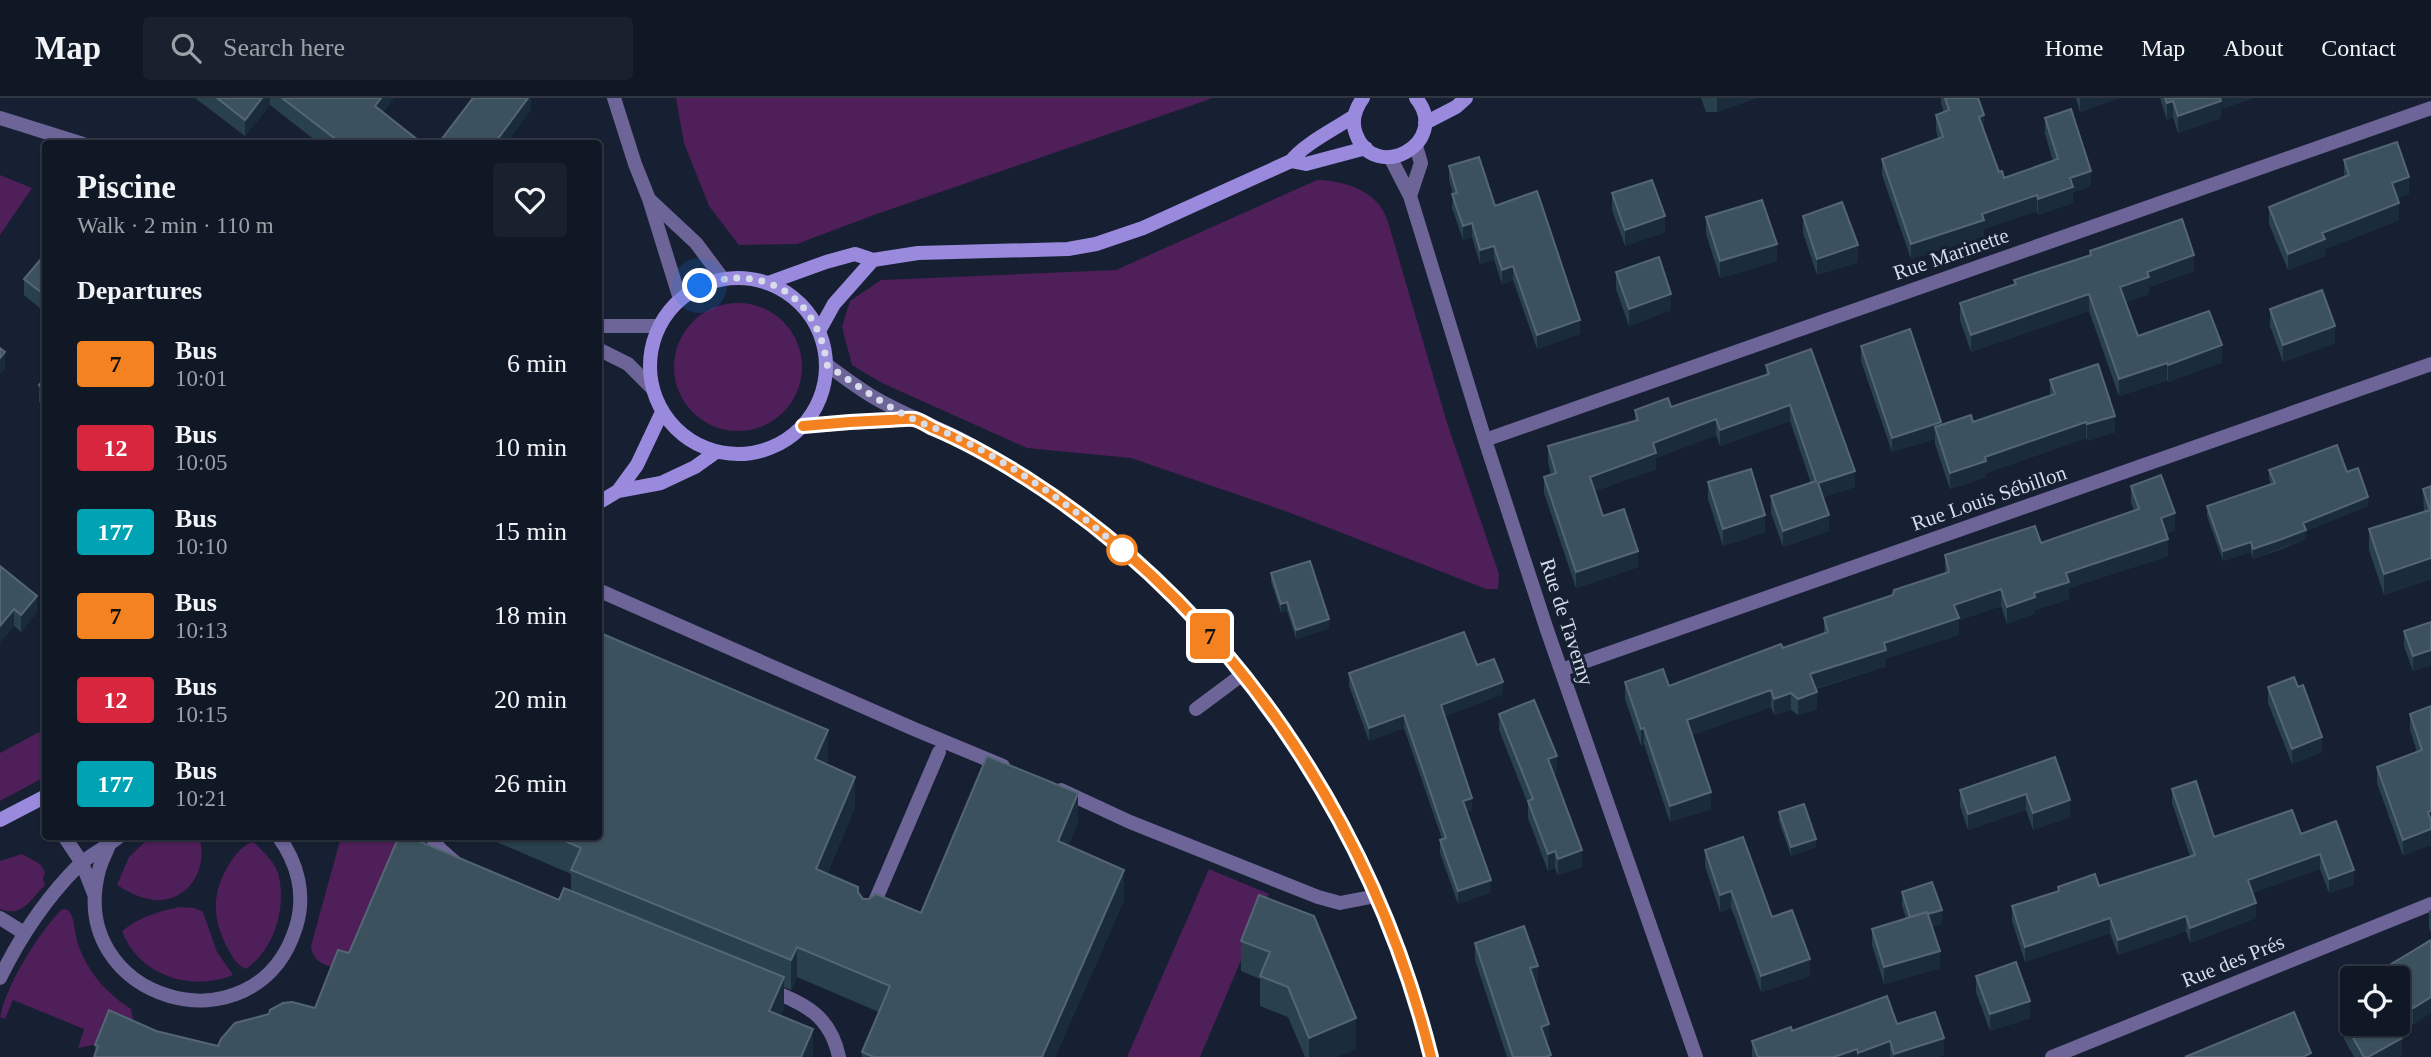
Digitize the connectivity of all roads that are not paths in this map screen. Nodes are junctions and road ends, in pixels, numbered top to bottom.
1 (614, 98) edge
2 (1363, 98) edge
3 (1416, 98) edge
4 (1466, 98) edge
5 (2431, 108) edge
6 (1354, 116) junction
7 (0, 118) edge
8 (1425, 123) junction
9 (70, 140) edge
10 (1416, 146) junction
11 (1366, 148) junction
12 (1390, 157) junction
13 (1291, 161) junction
14 (1410, 196) junction
15 (649, 199) junction
16 (873, 260) junction
17 (723, 279) junction
18 (768, 283) junction
19 (680, 299) junction
20 (602, 326) edge
21 (659, 326) junction
22 (819, 331) junction
23 (602, 351) edge
24 (827, 365) junction
25 (2431, 365) edge
26 (652, 388) junction
27 (662, 412) junction
28 (914, 419) junction
29 (803, 426) junction
30 (1485, 440) junction
31 (716, 452) junction
32 (618, 491) junction
33 (602, 501) edge
34 (602, 592) edge
35 (1561, 670) junction
36 (1243, 674) junction
37 (1196, 709) dead end
38 (939, 752) dead end
39 (1014, 770) edge
40 (1052, 786) edge
41 (42, 802) edge
42 (0, 820) edge
43 (67, 840) edge
44 (281, 840) edge
45 (434, 840) edge
46 (115, 841) edge
47 (82, 863) junction
48 (472, 870) edge
49 (95, 895) junction
50 (1376, 896) junction
51 (2431, 904) edge
52 (0, 918) edge
53 (867, 920) edge
54 (24, 933) junction
55 (0, 978) edge
56 (748, 982) edge
57 (838, 1057) edge
58 (1431, 1057) edge
59 (1696, 1057) edge
60 (2052, 1057) edge

1 - 15 street
2 - 6 main road
3 - 8 main road
4 - 8 main road
5 - 30 street, Rue Marinette
6 - 11 main road
6 - 13 main road
7 - 9 street
8 - 10 main road
10 - 12 main road
10 - 14 street
11 - 12 main road
11 - 13 main road
12 - 14 street, Rue de Taverny
13 - 16 main road
14 - 30 street, Rue de Taverny
15 - 17 street
15 - 19 street
16 - 18 main road
16 - 22 main road
17 - 18 main road
17 - 19 main road
18 - 22 main road
19 - 21 main road
20 - 21 street
21 - 26 main road
22 - 24 main road
23 - 26 street
24 - 28 street
24 - 29 main road
25 - 35 street, Rue Louis Sébillon
26 - 27 main road
27 - 31 main road
27 - 32 main road
28 - 29 street
28 - 36 street
29 - 31 main road
30 - 35 street, Rue de Taverny
31 - 32 main road
32 - 33 main road
34 - 39 street
35 - 59 street, Rue de Taverny
36 - 37 street
36 - 50 street
38 - 53 street
40 - 50 street
41 - 42 main road
43 - 47 street
44 - 49 street
45 - 48 street
46 - 47 street
46 - 49 street
47 - 49 street
47 - 54 street
50 - 58 street
51 - 60 street, Rue des Prés
52 - 54 street
54 - 55 street
56 - 57 street

